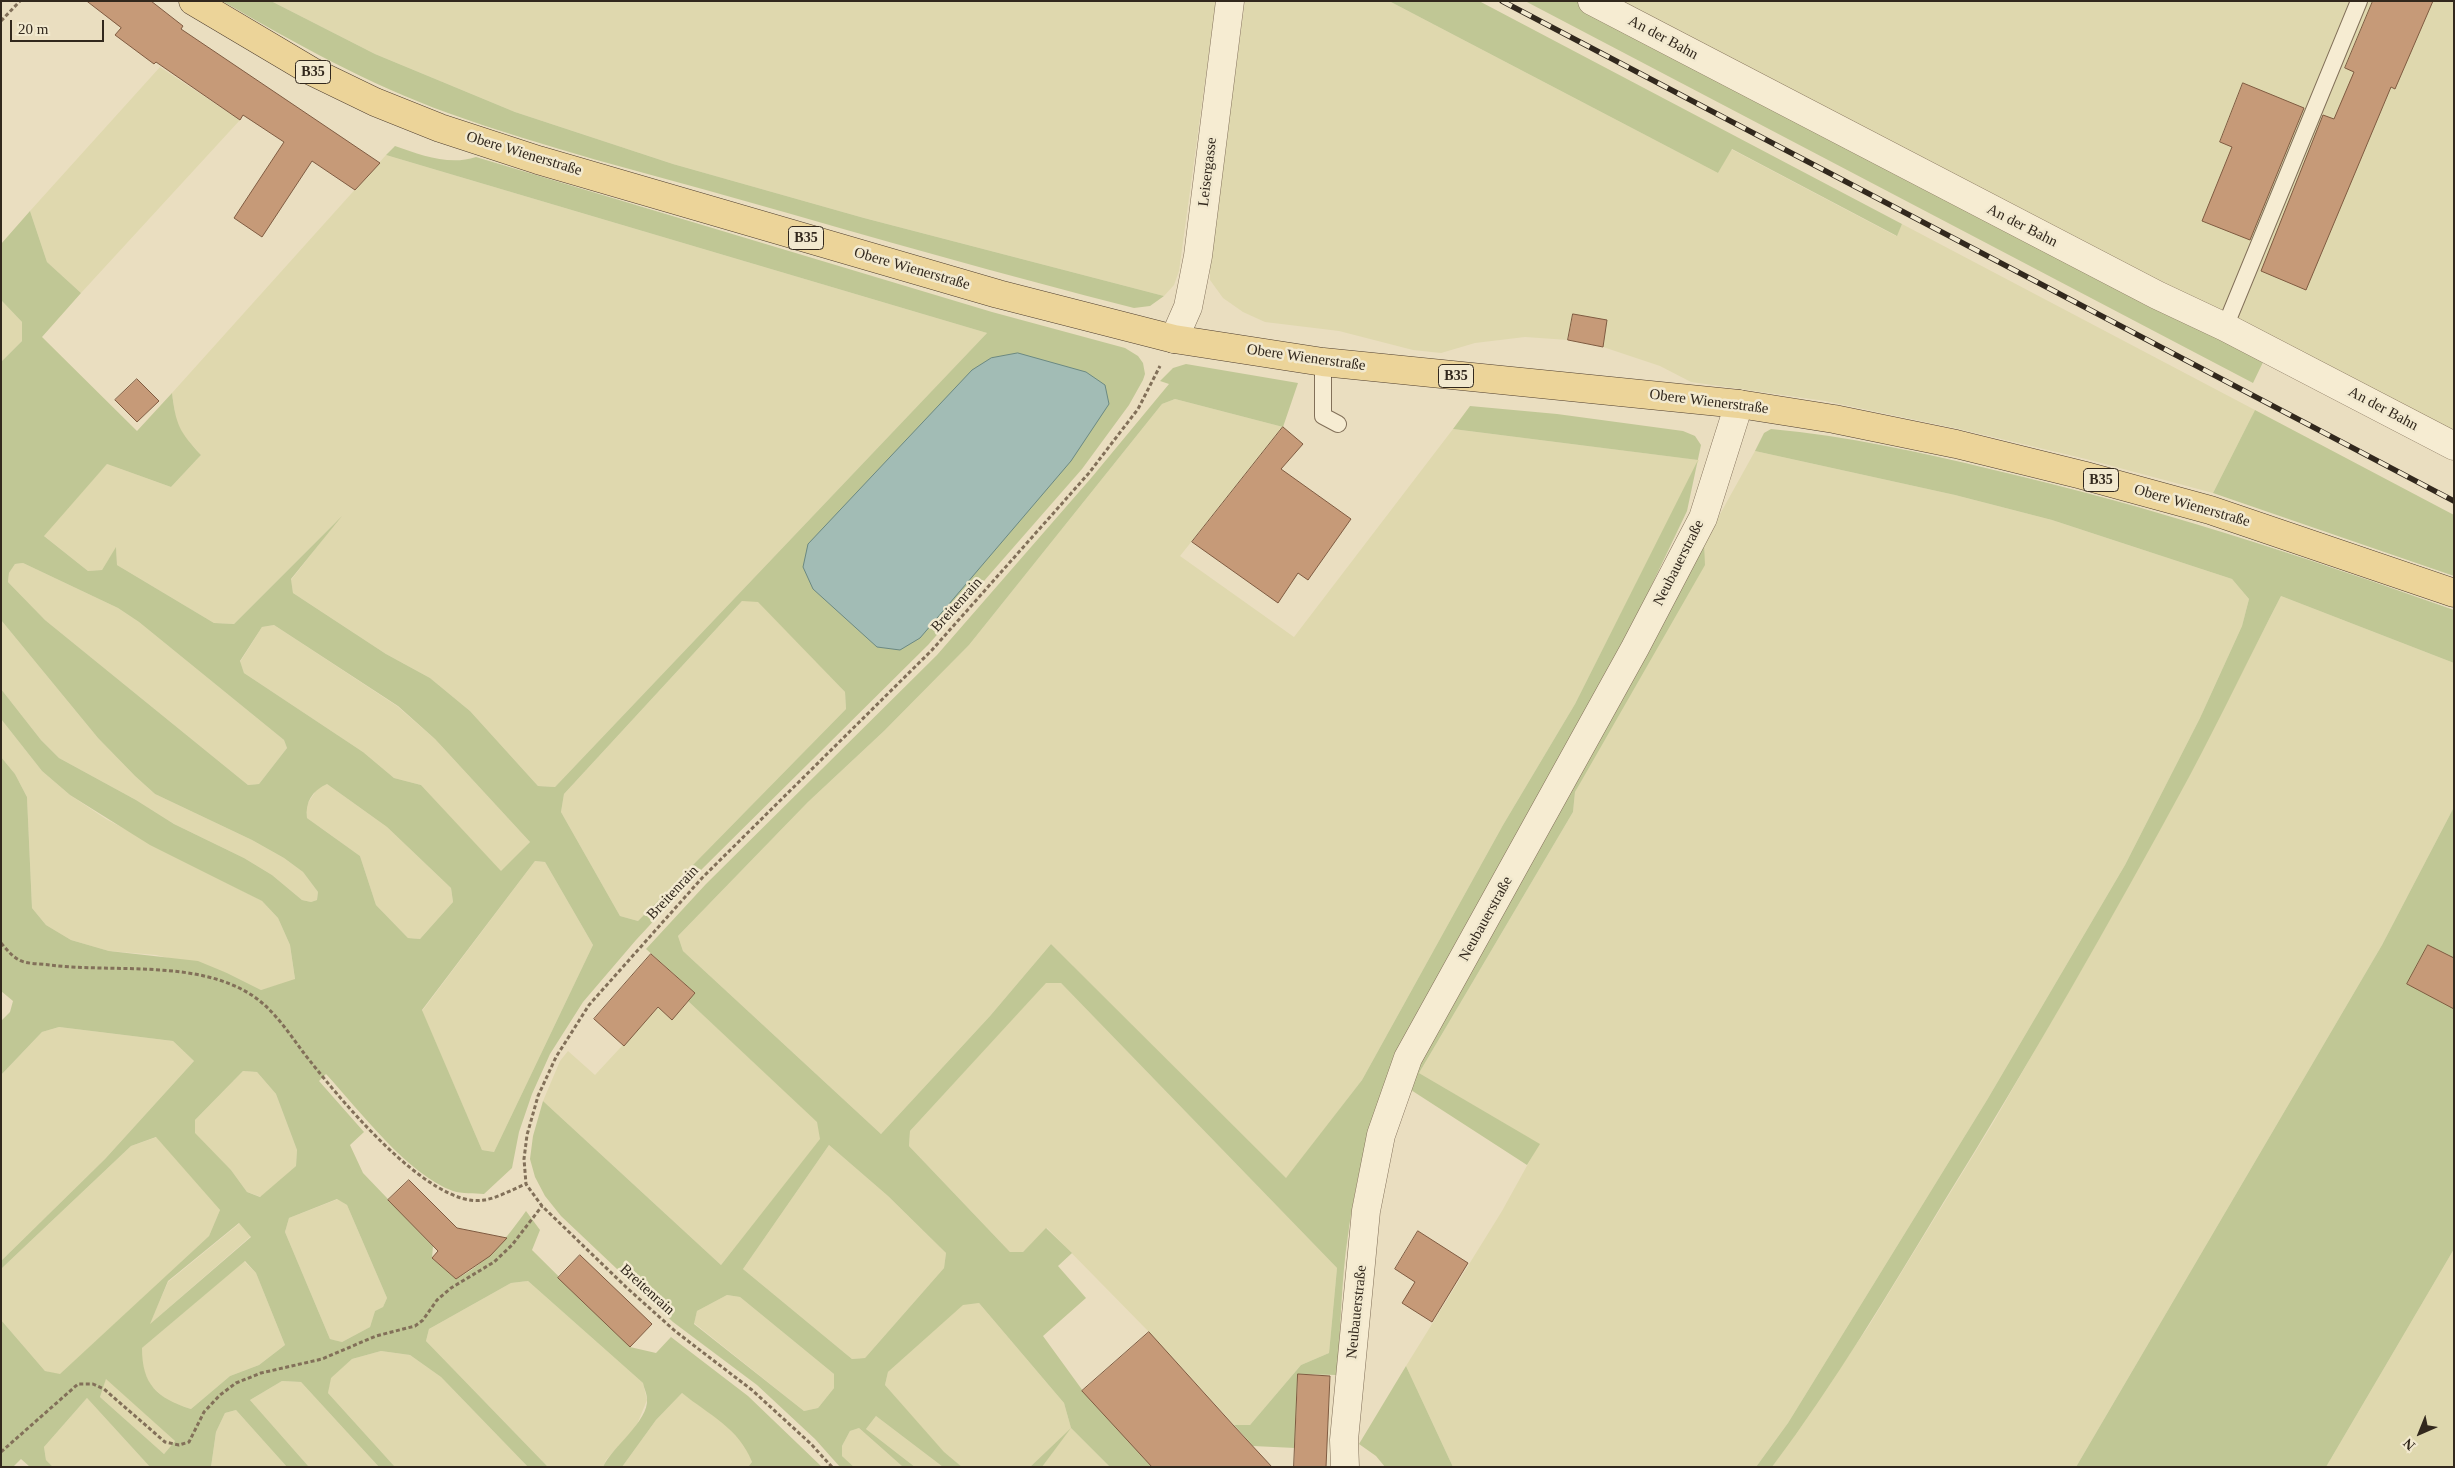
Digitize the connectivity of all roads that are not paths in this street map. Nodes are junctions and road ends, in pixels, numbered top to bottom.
1 (193, 1) edge
2 (1230, 1) edge
3 (1592, 1) edge
4 (2359, 1) edge
5 (2225, 327) junction
6 (1174, 339) junction
7 (1323, 362) junction
8 (1739, 404) junction
9 (1338, 424) dead end
10 (2454, 446) edge
11 (2454, 593) edge
12 (1346, 1467) edge

1 - 6 main road, Obere Wienerstraße / B35
2 - 6 street, Leisergasse
3 - 5 street, An der Bahn
4 - 5 lane
5 - 10 street, An der Bahn
6 - 7 main road, Obere Wienerstraße / B35
7 - 8 main road, Obere Wienerstraße / B35
7 - 9 lane
8 - 11 main road, Obere Wienerstraße / B35
8 - 12 street, Neubauerstraße

